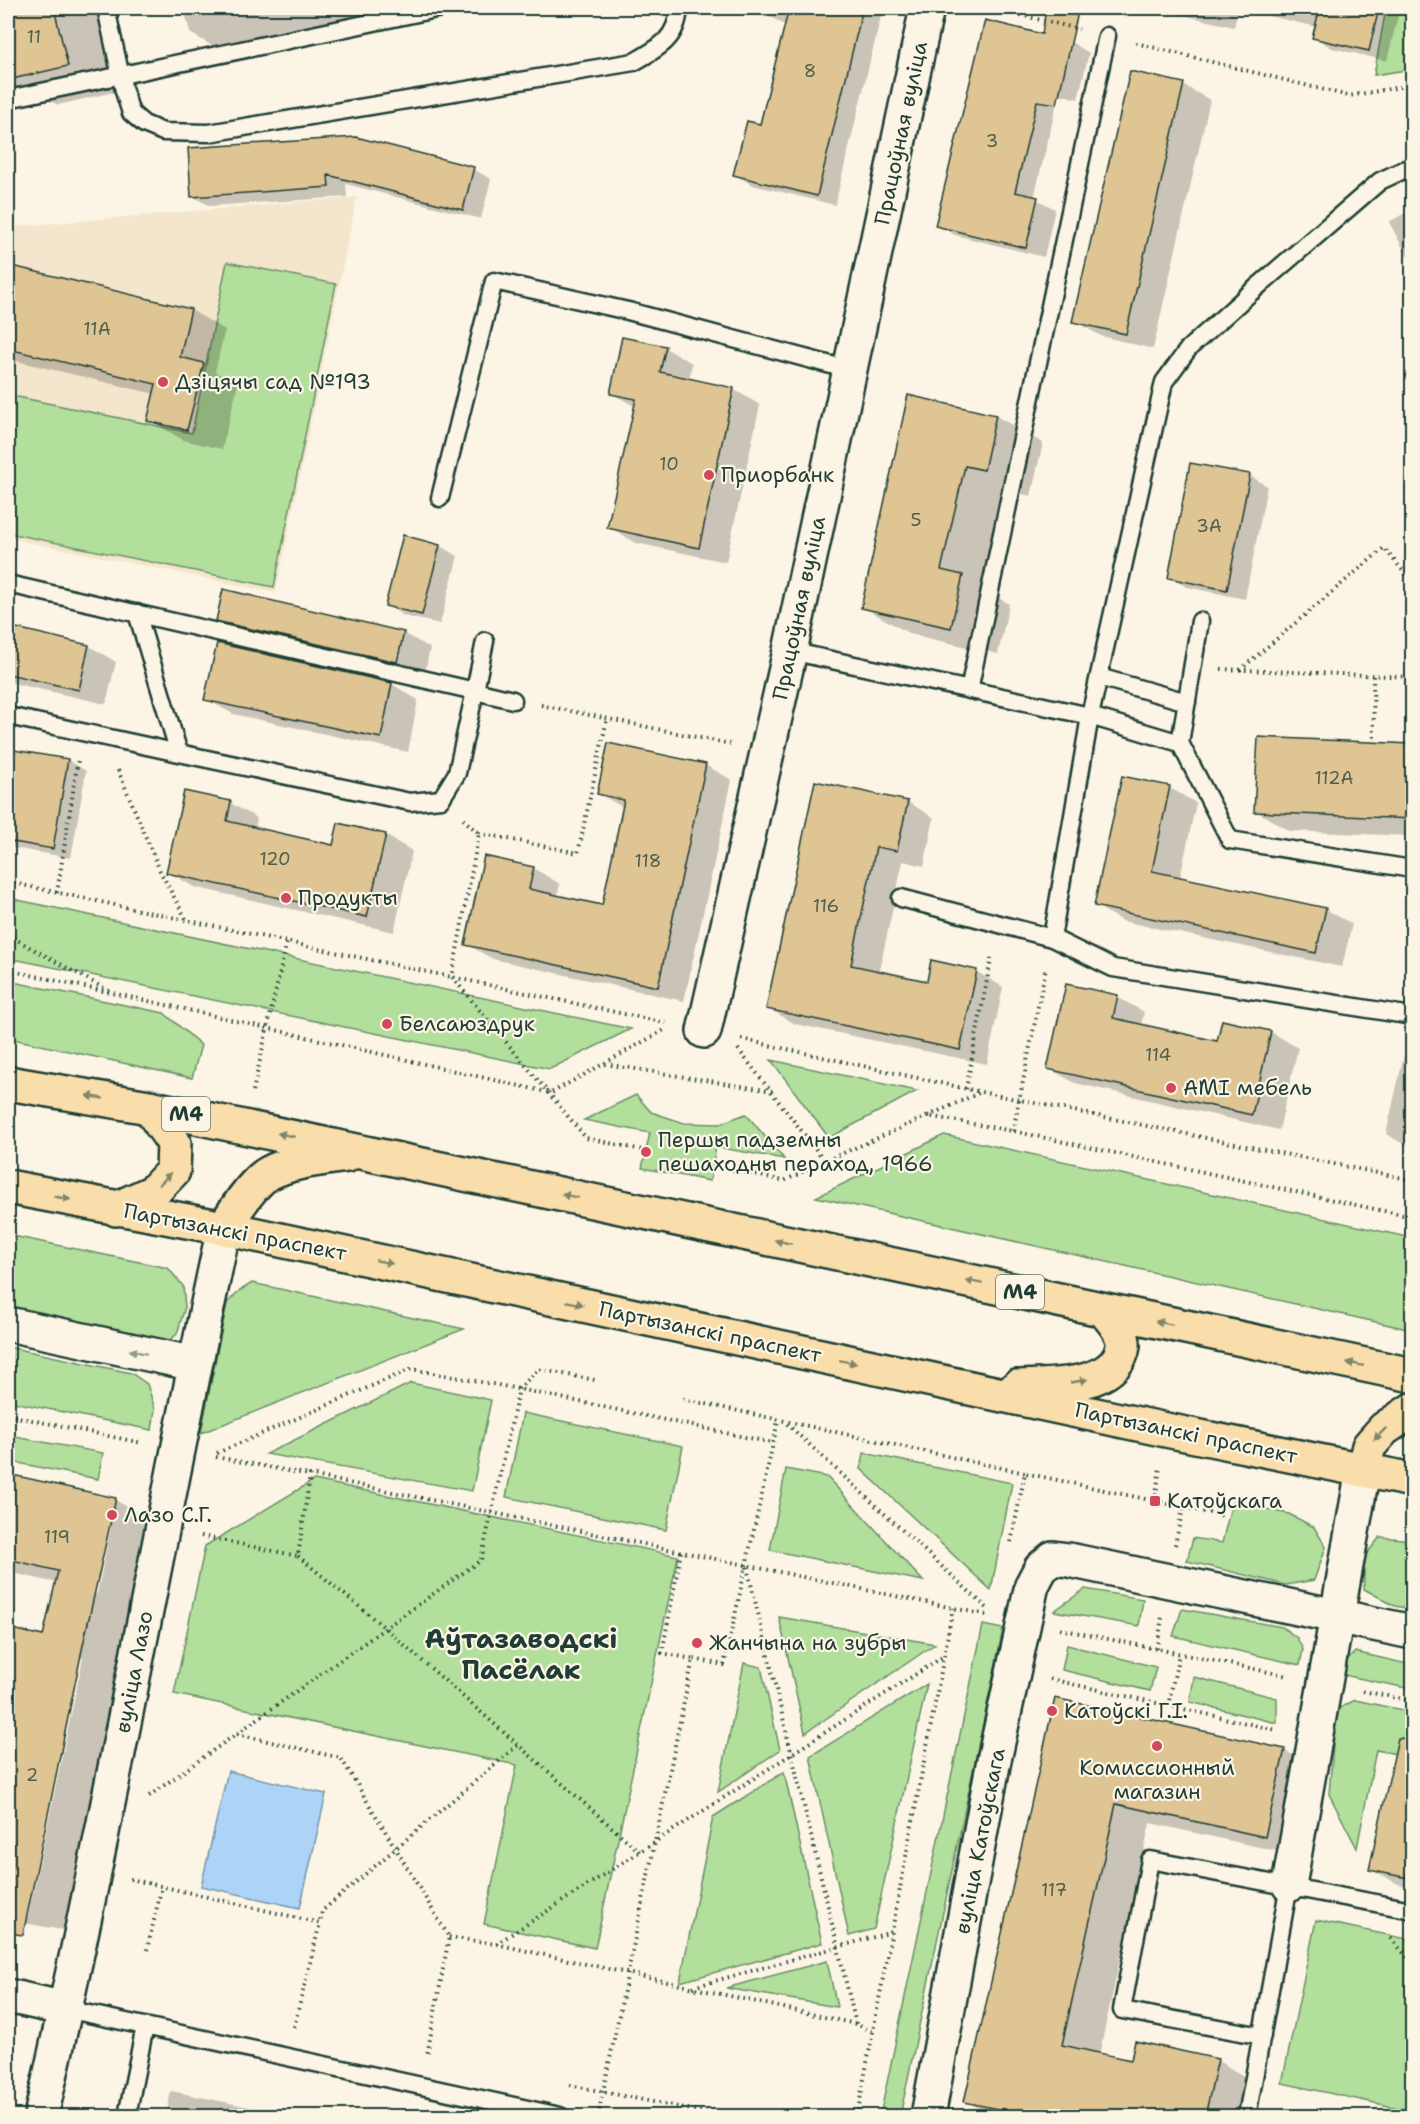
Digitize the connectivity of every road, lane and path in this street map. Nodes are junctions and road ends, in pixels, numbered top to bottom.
1 (106, 8) edge
2 (441, 8) edge
3 (678, 8) edge
4 (927, 8) edge
5 (992, 8) edge
6 (1107, 36) junction
7 (121, 74) junction
8 (1413, 85) edge
9 (8, 99) edge
10 (1413, 166) edge
11 (850, 370) junction
12 (440, 498) dead end
13 (1413, 582) edge
14 (8, 584) edge
15 (137, 612) junction
16 (1200, 621) dead end
17 (485, 641) dead end
18 (790, 651) junction
19 (1373, 676) junction
20 (1099, 677) junction
21 (1413, 677) edge
22 (969, 690) junction
23 (475, 691) junction
24 (513, 700) joint
25 (1187, 702) junction
26 (8, 716) edge
27 (1090, 716) junction
28 (607, 719) junction
29 (82, 732) junction
30 (104, 737) junction
31 (1180, 742) junction
32 (1374, 743) dead end
33 (733, 745) dead end
34 (179, 753) junction
35 (441, 799) junction
36 (479, 833) junction
37 (1413, 869) edge
38 (8, 882) edge
39 (57, 893) junction
40 (901, 898) dead end
41 (186, 919) junction
42 (998, 924) junction
43 (8, 936) edge
44 (1052, 938) junction
45 (287, 941) junction
46 (8, 970) edge
47 (452, 977) junction
48 (115, 994) junction
49 (1413, 1016) edge
50 (267, 1028) junction
51 (716, 1034) junction
52 (261, 1060) dead end
53 (604, 1064) junction
54 (8, 1083) edge
55 (966, 1089) junction
56 (772, 1091) junction
57 (981, 1092) junction
58 (551, 1093) junction
59 (1020, 1100) junction
60 (149, 1107) junction
61 (928, 1116) junction
62 (1013, 1131) junction
63 (642, 1150) dead end
64 (364, 1152) junction
65 (825, 1161) junction
66 (715, 1166) dead end
67 (1413, 1180) edge
68 (8, 1187) edge
69 (116, 1209) junction
70 (1413, 1217) edge
71 (224, 1228) junction
72 (1104, 1310) junction
73 (8, 1324) edge
74 (195, 1364) junction
75 (1413, 1375) edge
76 (595, 1380) dead end
77 (519, 1389) junction
78 (979, 1390) junction
79 (683, 1399) dead end
80 (1413, 1410) edge
81 (8, 1415) edge
82 (778, 1421) junction
83 (786, 1423) junction
84 (773, 1443) junction
85 (150, 1444) dead end
86 (1364, 1470) junction
87 (1025, 1473) junction
88 (310, 1475) junction
89 (1413, 1480) edge
90 (491, 1513) junction
91 (1224, 1516) dead end
92 (201, 1536) dead end
93 (1010, 1551) dead end
94 (681, 1552) junction
95 (298, 1556) junction
96 (746, 1566) junction
97 (953, 1608) junction
98 (1336, 1616) junction
99 (386, 1628) junction
100 (1055, 1628) dead end
101 (1413, 1632) edge
102 (1179, 1654) junction
103 (944, 1656) junction
104 (693, 1659) junction
105 (1044, 1677) dead end
106 (1326, 1684) junction
107 (1413, 1701) edge
108 (1168, 1706) junction
109 (1282, 1732) dead end
110 (237, 1733) junction
111 (519, 1744) junction
112 (791, 1754) junction
113 (143, 1800) dead end
114 (656, 1840) junction
115 (395, 1849) junction
116 (640, 1852) junction
117 (126, 1878) dead end
118 (1289, 1885) junction
119 (162, 1886) junction
120 (1413, 1910) edge
121 (320, 1923) junction
122 (892, 1932) junction
123 (449, 1937) junction
124 (496, 1944) junction
125 (837, 1947) junction
126 (147, 1950) dead end
127 (628, 1974) junction
128 (692, 1988) junction
129 (8, 1996) edge
130 (66, 2009) junction
131 (856, 2024) junction
132 (145, 2026) junction
133 (294, 2027) dead end
134 (873, 2032) junction
135 (1262, 2036) junction
136 (427, 2055) dead end
137 (41, 2116) edge
138 (127, 2116) edge
139 (560, 2116) edge
140 (598, 2116) edge
141 (857, 2116) edge
142 (928, 2116) edge
143 (1247, 2116) edge

1 - 7 lane
2 - 7 lane
3 - 7 lane
4 - 11 street, Працоўная вуліца
5 - 6 path
6 - 8 path
6 - 22 lane
7 - 9 lane
10 - 20 lane
11 - 12 lane
11 - 18 street, Працоўная вуліца
13 - 19 path
14 - 15 lane
15 - 23 lane
15 - 34 lane
16 - 25 lane
17 - 23 lane
18 - 22 lane
18 - 51 street, Працоўная вуліца
19 - 21 path
19 - 32 path
20 - 25 lane
20 - 27 lane
22 - 27 lane
23 - 24 lane
23 - 35 lane
24 - 28 path
25 - 31 lane
26 - 29 lane
27 - 31 lane
27 - 44 lane
28 - 33 path
28 - 36 path
29 - 30 lane
29 - 39 path
30 - 34 lane
30 - 41 path
31 - 37 lane
34 - 35 lane
35 - 36 path
36 - 47 path
38 - 39 path
39 - 41 path
40 - 42 lane
41 - 45 path
42 - 44 lane
42 - 55 path
43 - 48 path
44 - 49 lane
44 - 59 path
45 - 47 path
45 - 50 path
46 - 48 path
47 - 53 path
47 - 58 path
48 - 50 path
50 - 52 path
50 - 58 path
51 - 55 path
51 - 56 path
53 - 56 path
53 - 58 path
60 -> 54 main road, М4
55 - 57 path
56 - 65 path
57 - 59 path
57 - 61 path
58 - 63 path
59 - 62 path
59 - 67 path
64 -> 60 main road, М4
69 -> 60 main road
61 - 62 path
61 - 65 path
62 - 70 path
64 - 71 main road
72 -> 64 main road, М4
65 - 66 path
68 -> 69 main road, Партызанскі праспект
69 - 71 main road, Партызанскі праспект
71 - 74 street, вуліца Лазо
71 -> 78 main road, Партызанскі праспект
75 -> 72 main road, М4
78 -> 72 main road
74 -> 73 street
74 - 130 street, вуліца Лазо
76 - 77 path
77 - 84 path
77 - 88 path
77 - 90 path
78 - 86 main road, Партызанскі праспект
79 - 82 path
80 -> 86 main road
81 - 85 path
82 - 83 path
82 - 84 path
83 - 87 path
83 - 97 path
84 - 96 path
86 - 89 main road, Партызанскі праспект
86 - 98 street
87 - 91 path
87 - 93 path
88 - 90 path
88 - 95 path
90 - 94 path
90 - 99 path
92 - 95 path
94 - 96 path
94 - 104 path
95 - 99 path
96 - 97 path
96 - 104 path
96 - 112 path
97 - 103 path
98 - 101 street
98 - 106 street
98 - 142 street, вуліца Катоўскага
99 - 110 path
99 - 111 path
100 - 102 path
102 - 106 path
102 - 108 path
103 - 112 path
103 - 122 path
104 - 114 path
105 - 108 path
106 - 107 path
106 - 118 street
108 - 109 path
110 - 113 path
110 - 115 path
111 - 115 path
111 - 116 path
112 - 114 path
112 - 125 path
114 - 116 path
114 - 127 path
115 - 121 path
115 - 123 path
116 - 124 path
117 - 119 path
118 - 120 lane
118 - 135 lane
118 - 135 lane
119 - 121 path
119 - 126 path
121 - 133 path
122 - 125 path
122 - 134 path
123 - 124 path
123 - 136 path
124 - 127 path
125 - 128 path
125 - 131 path
127 - 128 path
127 - 140 path
128 - 131 path
129 - 130 street
130 - 132 lane
130 - 137 street, вуліца Лазо
131 - 134 path
132 - 138 lane
132 - 139 lane
134 - 141 path
135 - 143 lane

